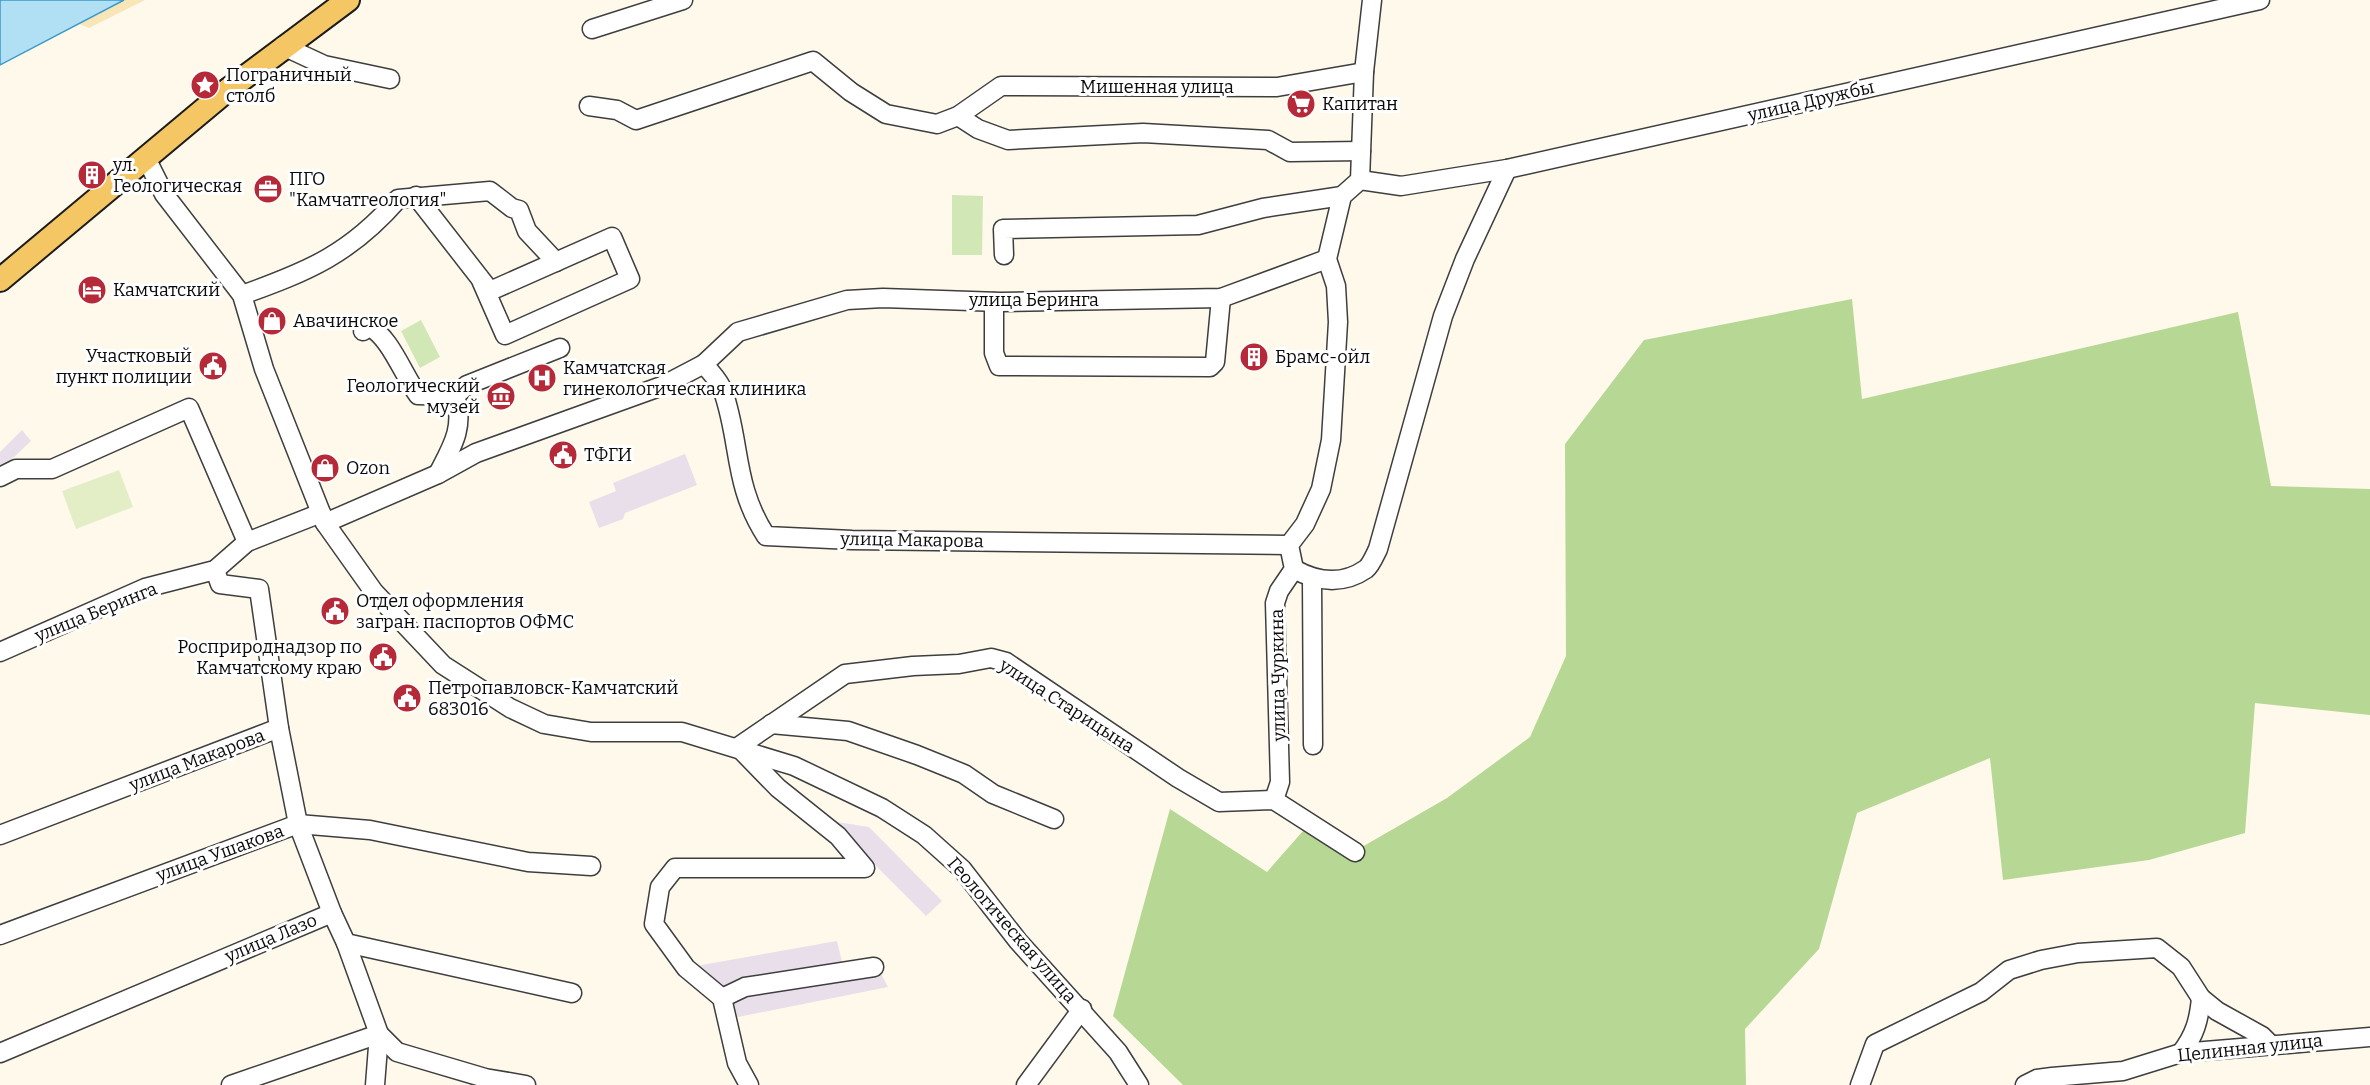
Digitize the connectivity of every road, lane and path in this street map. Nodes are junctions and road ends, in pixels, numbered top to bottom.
1 (348, 0) edge
2 (683, 0) edge
3 (1372, 0) edge
4 (2260, 0) edge
5 (592, 29) dead end
6 (283, 46) junction
7 (1364, 72) junction
8 (390, 79) dead end
9 (589, 106) dead end
10 (958, 116) junction
11 (1361, 151) junction
12 (146, 158) junction
13 (1507, 169) junction
14 (1360, 180) junction
15 (416, 196) junction
16 (1342, 196) junction
17 (1004, 255) dead end
18 (1327, 259) junction
19 (556, 262) junction
20 (480, 278) junction
21 (0, 280) edge
22 (242, 295) junction
23 (1221, 298) junction
24 (994, 302) junction
25 (363, 330) dead end
26 (560, 348) dead end
27 (704, 364) junction
28 (455, 396) junction
29 (438, 474) junction
30 (0, 477) edge
31 (323, 518) junction
32 (247, 542) junction
33 (1289, 545) junction
34 (1294, 569) junction
35 (215, 570) junction
36 (1312, 579) junction
37 (0, 652) edge
38 (771, 724) junction
39 (279, 728) junction
40 (1313, 745) dead end
41 (738, 747) junction
42 (1274, 801) junction
43 (1054, 819) dead end
44 (298, 824) junction
45 (0, 835) edge
46 (1355, 852) dead end
47 (591, 866) dead end
48 (332, 913) junction
49 (0, 935) edge
50 (345, 943) junction
51 (874, 967) dead end
52 (572, 993) dead end
53 (722, 998) junction
54 (2201, 998) junction
55 (1082, 1009) junction
56 (379, 1034) junction
57 (2370, 1037) edge
58 (2271, 1045) junction
59 (0, 1053) edge
60 (2181, 1053) junction
61 (231, 1085) edge
62 (375, 1085) edge
63 (526, 1085) edge
64 (749, 1085) edge
65 (1026, 1085) edge
66 (1139, 1085) edge
67 (1860, 1085) edge
68 (2025, 1085) edge

1 - 6 main road
2 - 5 street
3 - 7 street
4 - 13 street, улица Дружбы
6 - 8 street
6 - 12 main road
7 - 10 street, Мишенная улица
7 - 11 street
9 - 10 street, Мишенная улица
10 - 11 street
11 - 14 street
12 - 21 main road
12 - 22 street, Геологическая улица
13 - 14 street, улица Дружбы
13 - 36 street
14 - 16 street
15 - 19 street
15 - 20 street
15 - 22 street
16 - 17 street
16 - 18 street
18 - 23 street, улица Беринга
18 - 33 street
19 - 20 street
19 - 20 street
22 - 31 street, Геологическая улица
23 - 24 street, улица Беринга
23 - 24 street
24 - 27 street, улица Беринга
25 - 28 street
26 - 28 street
27 - 29 street, улица Беринга
27 - 33 street, улица Макарова
28 - 29 street
29 - 31 street, улица Беринга
30 - 32 street
31 - 32 street, улица Беринга
31 - 41 street, Геологическая улица
32 - 35 street, улица Беринга
33 - 34 street
34 - 36 street
34 - 42 street, улица Чуркина
35 - 37 street, улица Беринга
35 - 39 street, улица Макарова
36 - 40 street
38 - 41 street, улица Старицына
38 - 42 street, улица Старицына
38 - 43 street
39 - 44 street
39 - 45 street, улица Макарова
41 - 53 street
41 - 55 street, Геологическая улица
42 - 46 street
44 - 47 street, улица Ушакова
44 - 48 street
44 - 49 street, улица Ушакова
48 - 50 street, улица Лазо
48 - 59 street, улица Лазо
50 - 52 street
50 - 56 street, улица Лазо
51 - 53 street
53 - 64 street
54 - 58 street
54 - 60 street
54 - 67 street
55 - 65 street
55 - 66 street, Геологическая улица
56 - 61 street
56 - 62 street
56 - 63 street
57 - 58 street, Целинная улица
58 - 60 street, Целинная улица
60 - 68 street, Целинная улица

